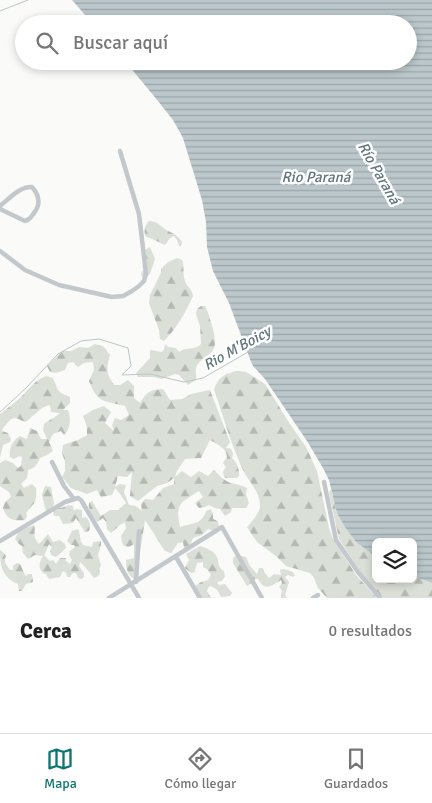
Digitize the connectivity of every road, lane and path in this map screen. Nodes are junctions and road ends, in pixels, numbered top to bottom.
1 (120, 151) dead end
2 (0, 207) edge
3 (0, 251) edge
4 (52, 462) dead end
5 (324, 482) dead end
6 (74, 499) junction
7 (139, 531) dead end
8 (0, 541) edge
9 (176, 557) junction
10 (133, 583) junction
11 (109, 598) edge
12 (139, 598) edge
13 (200, 598) edge
14 (262, 598) edge
15 (380, 598) edge

1 - 3 street
2 - 2 street
4 - 6 street
5 - 15 street
6 - 8 street
6 - 10 street
7 - 10 street
9 - 10 street
9 - 13 street
9 - 14 street
10 - 11 street
10 - 12 street

